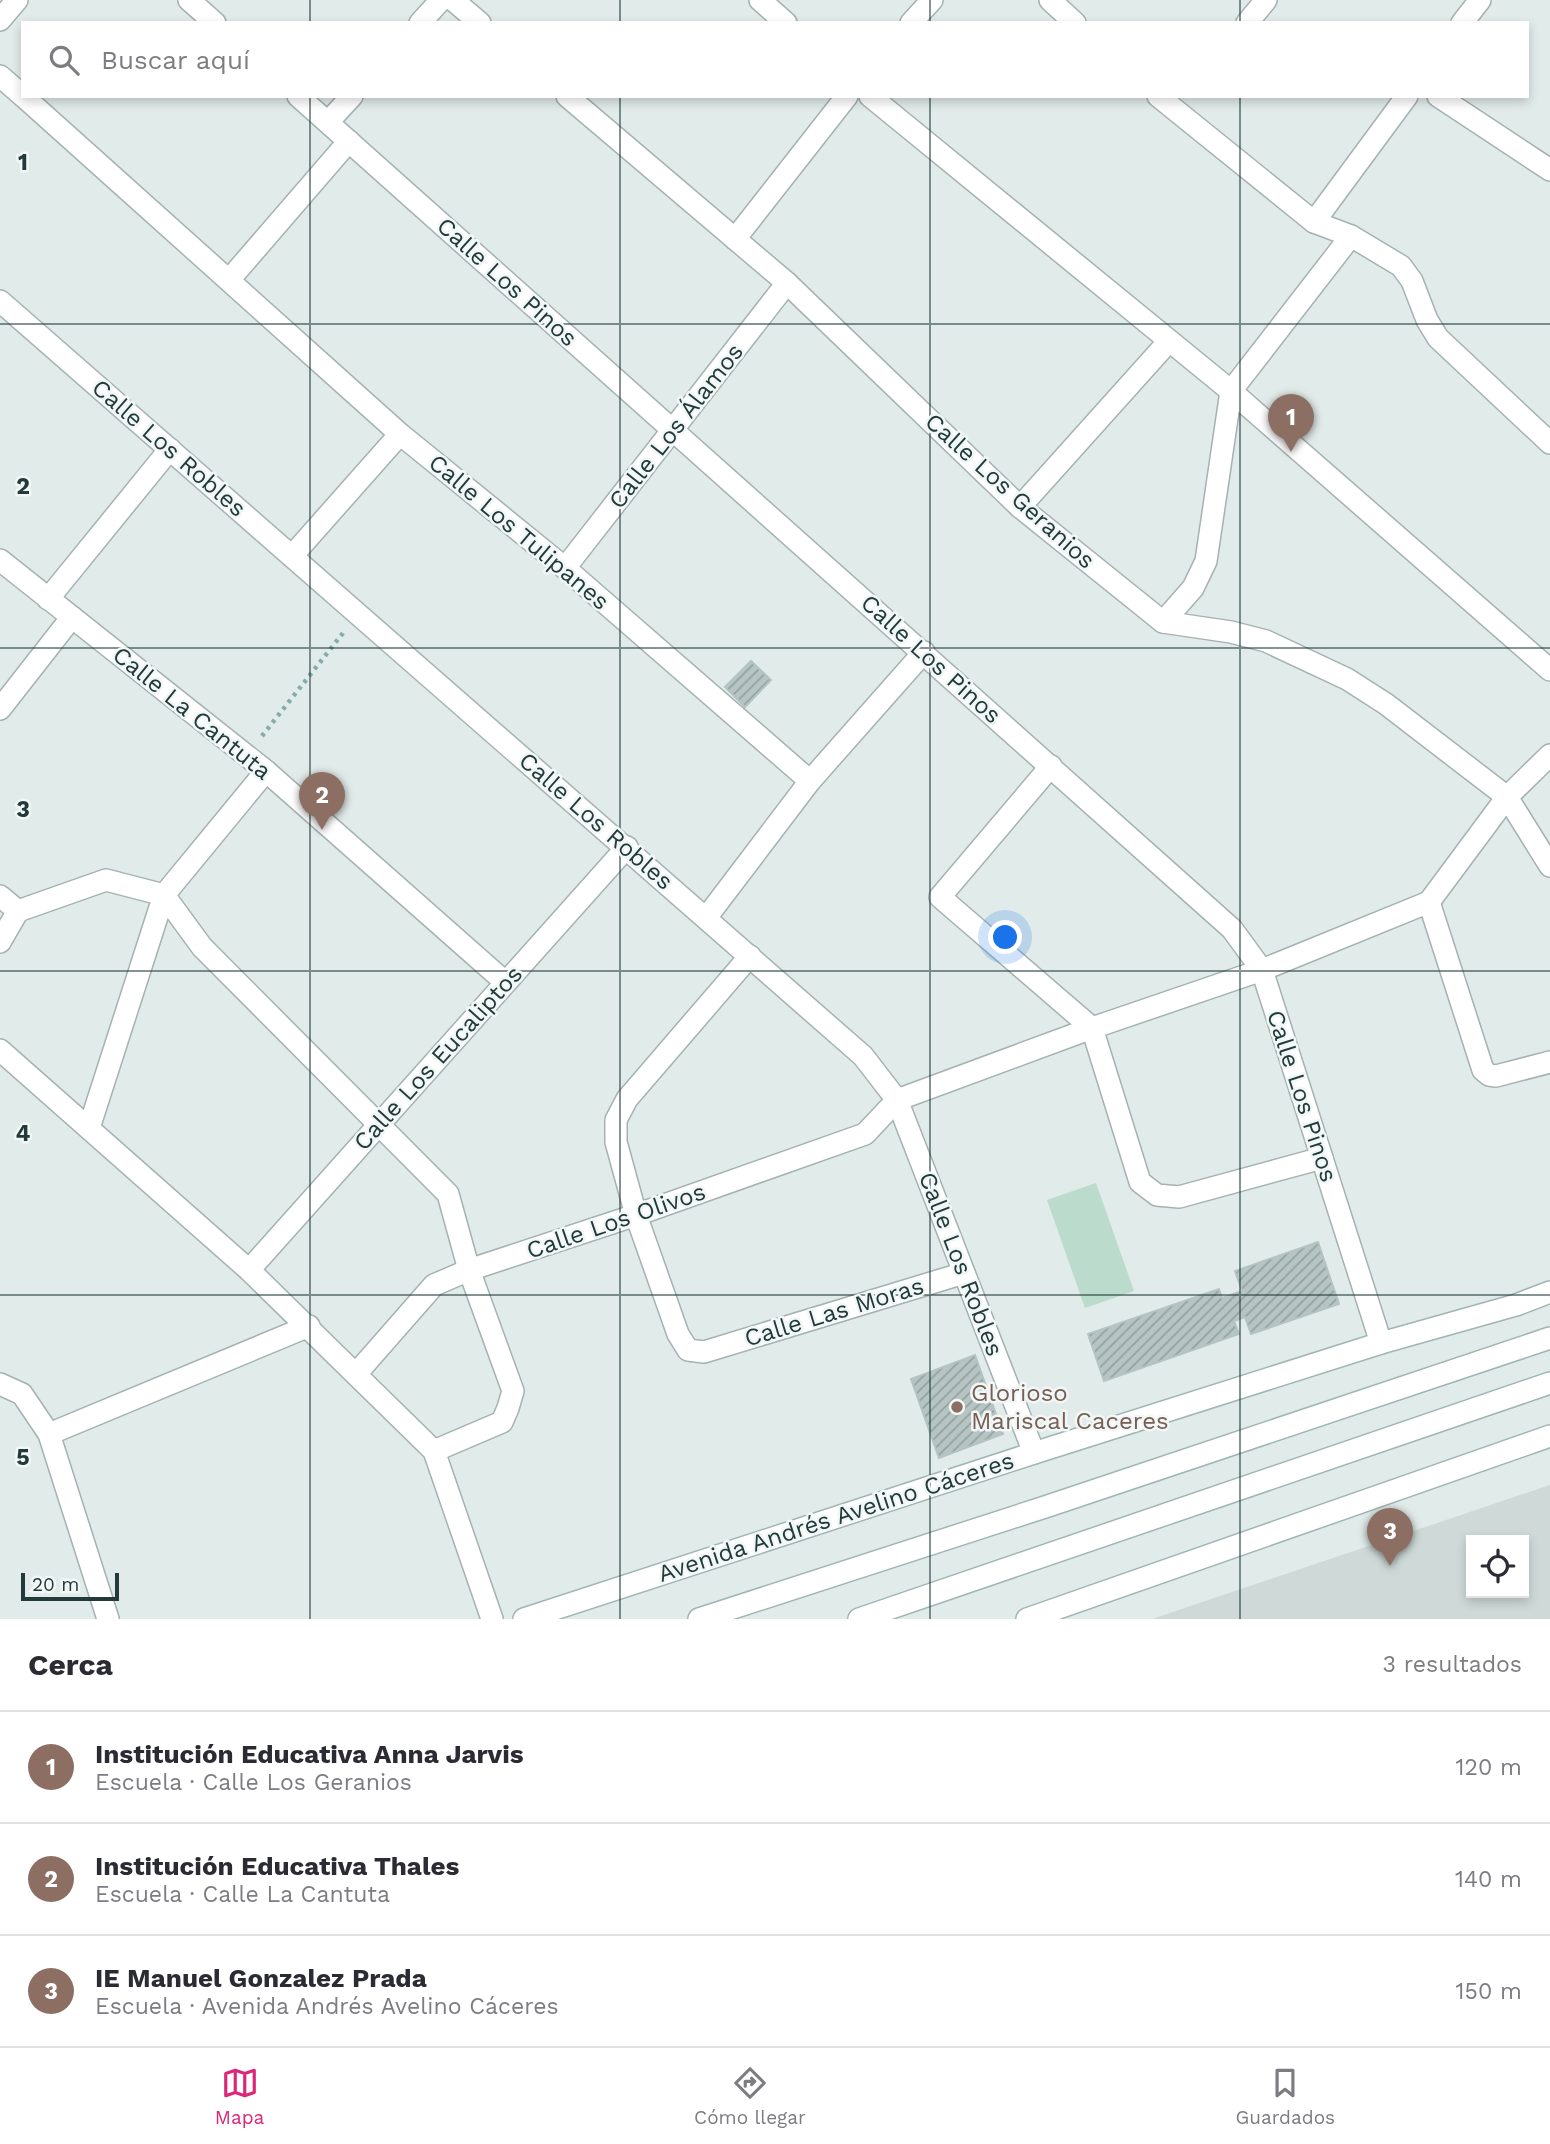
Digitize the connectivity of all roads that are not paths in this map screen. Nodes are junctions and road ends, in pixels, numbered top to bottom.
1 (17, 0) edge
2 (189, 0) edge
3 (441, 0) edge
4 (453, 0) edge
5 (760, 0) edge
6 (932, 0) edge
7 (1050, 0) edge
8 (1266, 0) edge
9 (1480, 0) edge
10 (0, 20) edge
11 (213, 21) edge
12 (422, 21) edge
13 (478, 21) edge
14 (784, 21) edge
15 (913, 21) edge
16 (1073, 21) edge
17 (1249, 21) edge
18 (1464, 21) edge
19 (0, 76) edge
20 (21, 94) edge
21 (25, 98) edge
22 (300, 98) edge
23 (350, 98) edge
24 (569, 98) edge
25 (845, 98) edge
26 (872, 98) edge
27 (1406, 98) edge
28 (1441, 98) edge
29 (1172, 101) edge
30 (328, 122) junction
31 (349, 141) junction
32 (1550, 170) edge
33 (1314, 222) junction
34 (1351, 236) junction
35 (735, 239) junction
36 (229, 280) junction
37 (787, 283) junction
38 (0, 300) edge
39 (1170, 341) junction
40 (1231, 391) junction
41 (674, 430) junction
42 (400, 434) junction
43 (1548, 438) edge
44 (170, 449) junction
45 (1020, 507) junction
46 (292, 556) junction
47 (0, 561) edge
48 (565, 568) junction
49 (48, 598) junction
50 (72, 617) junction
51 (1163, 622) junction
52 (924, 652) junction
53 (1550, 670) edge
54 (0, 709) edge
55 (1550, 755) edge
56 (1051, 766) junction
57 (266, 771) junction
58 (810, 781) junction
59 (1507, 797) junction
60 (627, 847) junction
61 (1550, 866) edge
62 (164, 895) junction
63 (0, 896) edge
64 (1429, 902) junction
65 (18, 911) junction
66 (706, 918) junction
67 (0, 942) edge
68 (750, 956) junction
69 (1262, 970) junction
70 (505, 982) junction
71 (1092, 1028) junction
72 (0, 1050) edge
73 (1550, 1062) edge
74 (897, 1100) junction
75 (378, 1125) junction
76 (89, 1128) junction
77 (1322, 1158) junction
78 (636, 1215) junction
79 (249, 1270) junction
80 (469, 1270) junction
81 (964, 1273) junction
82 (1550, 1292) edge
83 (309, 1326) junction
84 (1550, 1338) edge
85 (1381, 1343) junction
86 (356, 1374) junction
87 (0, 1384) edge
88 (1550, 1384) edge
89 (49, 1433) junction
90 (1550, 1436) edge
91 (434, 1451) junction
92 (1034, 1453) junction
93 (108, 1619) edge
94 (492, 1619) edge
95 (524, 1619) edge
96 (699, 1619) edge
97 (859, 1619) edge
98 (1027, 1619) edge

1 - 10 street
2 - 11 street
3 - 12 street
4 - 13 street
5 - 14 street
6 - 15 street
7 - 16 street
8 - 17 street
9 - 18 street
19 - 20 street, Calle Los Tulipanes
21 - 36 street, Calle Los Tulipanes
22 - 30 street, Calle Los Pinos
23 - 30 street
24 - 35 street, Calle Los Geranios
25 - 35 street
26 - 39 street
27 - 33 street
28 - 32 street
29 - 33 street
30 - 31 street, Calle Los Pinos
31 - 36 street
31 - 41 street, Calle Los Pinos
33 - 34 street
34 - 40 street
34 - 43 street
35 - 37 street, Calle Los Geranios
36 - 42 street, Calle Los Tulipanes
37 - 41 street, Calle Los Álamos
37 - 45 street, Calle Los Geranios
38 - 44 street, Calle Los Robles
39 - 40 street
39 - 45 street
40 - 51 street
40 - 53 street
41 - 48 street, Calle Los Álamos
41 - 52 street, Calle Los Pinos
42 - 46 street
42 - 48 street, Calle Los Tulipanes
44 - 46 street, Calle Los Robles
44 - 49 street
45 - 51 street, Calle Los Geranios
46 - 60 street, Calle Los Robles
47 - 49 street, Calle La Cantuta
48 - 58 street, Calle Los Tulipanes
49 - 50 street, Calle La Cantuta
50 - 54 street
50 - 57 street, Calle La Cantuta
51 - 59 street
52 - 56 street, Calle Los Pinos
52 - 58 street
55 - 59 street
56 - 69 street, Calle Los Pinos
56 - 71 street
57 - 62 street
57 - 70 street, Calle La Cantuta
58 - 66 street
59 - 61 street
59 - 64 street
60 - 66 street, Calle Los Robles
60 - 70 street, Calle Los Eucaliptos
62 - 65 street
62 - 75 street
62 - 76 street
63 - 65 street
64 - 69 street
64 - 73 street
65 - 67 street
66 - 68 street, Calle Los Robles
68 - 74 street, Calle Los Robles
68 - 78 street
69 - 71 street
69 - 77 street, Calle Los Pinos
70 - 75 street, Calle Los Eucaliptos
71 - 74 street
71 - 77 street
72 - 76 street
74 - 78 street, Calle Los Olivos
74 - 81 street, Calle Los Robles
75 - 79 street, Calle Los Eucaliptos
75 - 80 street
76 - 79 street
77 - 85 street, Calle Los Pinos
78 - 80 street, Calle Los Olivos
78 - 81 street, Calle Las Moras
79 - 83 street
80 - 86 street, Calle Los Olivos
80 - 91 street
81 - 92 street, Calle Los Robles
82 - 85 street, Avenida Andrés Avelino Cáceres
83 - 86 street
83 - 89 street
84 - 96 street
85 - 92 street, Avenida Andrés Avelino Cáceres
86 - 91 street
87 - 89 street
88 - 97 street
89 - 93 street
90 - 98 street
91 - 94 street
92 - 95 street, Avenida Andrés Avelino Cáceres

